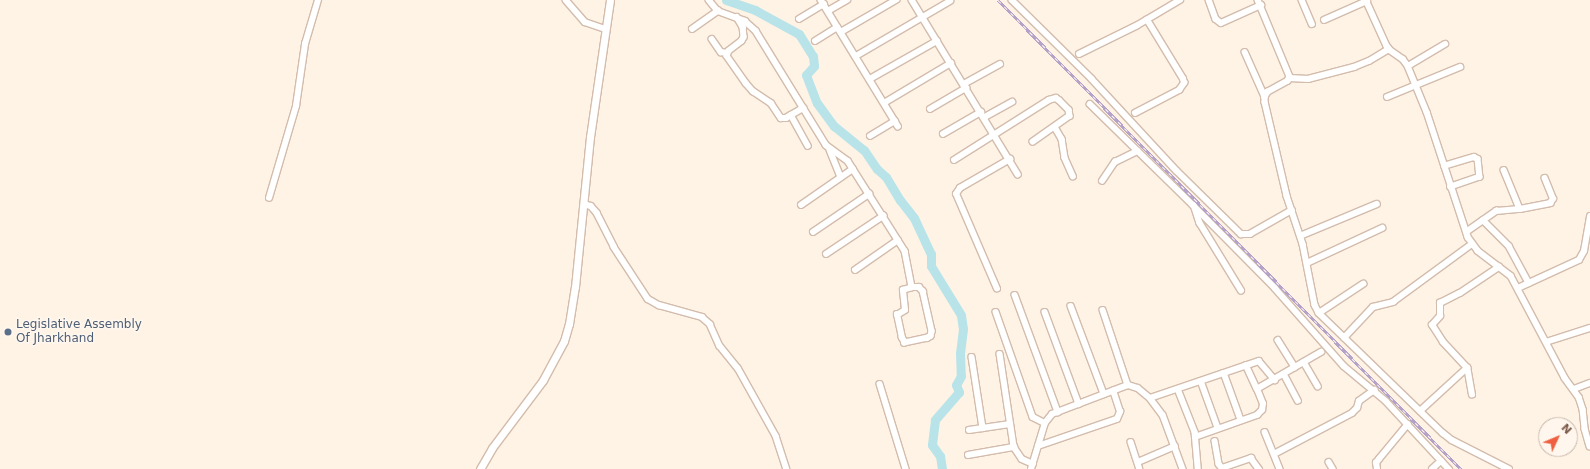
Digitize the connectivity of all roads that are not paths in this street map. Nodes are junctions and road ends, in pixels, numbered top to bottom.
1 (318, 0) edge
2 (566, 0) edge
3 (610, 0) edge
4 (709, 0) edge
5 (847, 0) edge
6 (896, 0) edge
7 (912, 0) edge
8 (950, 0) edge
9 (1012, 0) edge
10 (1180, 0) edge
11 (1209, 0) edge
12 (1302, 0) edge
13 (1366, 0) edge
14 (822, 2) edge
15 (1260, 2) edge
16 (718, 11) junction
17 (828, 11) junction
18 (737, 17) junction
19 (923, 17) junction
20 (799, 19) dead end
21 (1147, 20) junction
22 (1324, 20) dead end
23 (1312, 24) dead end
24 (692, 28) dead end
25 (605, 29) junction
26 (839, 29) junction
27 (712, 39) dead end
28 (815, 41) dead end
29 (937, 41) junction
30 (1445, 44) dead end
31 (1388, 48) junction
32 (1245, 52) dead end
33 (728, 53) junction
34 (1078, 54) dead end
35 (856, 56) junction
36 (951, 63) junction
37 (1000, 64) dead end
38 (1408, 66) junction
39 (1460, 67) dead end
40 (1290, 78) junction
41 (870, 79) junction
42 (965, 86) junction
43 (1416, 86) junction
44 (1265, 97) junction
45 (1387, 98) dead end
46 (1012, 102) dead end
47 (884, 103) junction
48 (1090, 104) dead end
49 (803, 108) junction
50 (930, 109) dead end
51 (1135, 113) dead end
52 (791, 115) junction
53 (983, 115) junction
54 (1056, 127) junction
55 (943, 134) dead end
56 (994, 134) junction
57 (870, 136) dead end
58 (1032, 142) dead end
59 (808, 146) dead end
60 (830, 150) junction
61 (1138, 151) junction
62 (1010, 159) junction
63 (954, 160) dead end
64 (1444, 166) junction
65 (853, 169) junction
66 (1504, 170) dead end
67 (1018, 174) dead end
68 (1072, 176) dead end
69 (841, 178) junction
70 (1545, 179) dead end
71 (1102, 181) dead end
72 (1451, 187) junction
73 (869, 194) junction
74 (270, 198) dead end
75 (584, 204) junction
76 (1377, 204) dead end
77 (801, 205) dead end
78 (1193, 205) junction
79 (1520, 209) junction
80 (1292, 210) junction
81 (883, 216) junction
82 (1590, 217) edge
83 (1483, 220) junction
84 (1382, 228) dead end
85 (813, 232) dead end
86 (1466, 232) junction
87 (1300, 236) junction
88 (898, 240) junction
89 (1472, 244) junction
90 (826, 254) dead end
91 (1307, 263) junction
92 (1499, 267) junction
93 (855, 270) dead end
94 (1529, 283) junction
95 (1363, 284) dead end
96 (912, 287) junction
97 (1518, 288) junction
98 (997, 289) dead end
99 (1241, 290) dead end
100 (1015, 295) dead end
101 (1071, 306) dead end
102 (1103, 310) dead end
103 (996, 312) dead end
104 (1045, 312) dead end
105 (1319, 313) junction
106 (1590, 328) edge
107 (1344, 338) junction
108 (1278, 340) dead end
109 (1546, 342) junction
110 (1321, 352) dead end
111 (1000, 354) dead end
112 (972, 357) dead end
113 (1304, 362) junction
114 (1246, 365) junction
115 (1295, 367) junction
116 (1467, 368) junction
117 (1224, 373) junction
118 (1284, 374) junction
119 (1275, 380) junction
120 (1201, 381) junction
121 (1590, 383) edge
122 (880, 384) dead end
123 (1128, 385) junction
124 (1318, 386) dead end
125 (1178, 389) junction
126 (1257, 389) junction
127 (1574, 389) junction
128 (1374, 390) junction
129 (1113, 391) junction
130 (1104, 394) junction
131 (1472, 395) dead end
132 (1150, 398) junction
133 (1298, 400) dead end
134 (1079, 404) junction
135 (1420, 411) junction
136 (1058, 412) junction
137 (1241, 420) junction
138 (1045, 423) junction
139 (1010, 424) junction
140 (1408, 424) junction
141 (983, 428) junction
142 (1218, 428) junction
143 (970, 430) dead end
144 (1265, 432) dead end
145 (1195, 437) junction
146 (1215, 441) dead end
147 (1131, 442) dead end
148 (1038, 446) junction
149 (1175, 446) junction
150 (1590, 446) edge
151 (1014, 447) junction
152 (1274, 454) junction
153 (968, 455) dead end
154 (1442, 461) junction
155 (1138, 462) junction
156 (1329, 462) dead end
157 (1032, 466) edge
158 (1225, 468) edge
159 (480, 469) edge
160 (787, 469) edge
161 (906, 469) edge
162 (1140, 469) edge
163 (1183, 469) edge
164 (1198, 469) edge
165 (1260, 469) edge
166 (1280, 469) edge
167 (1332, 469) edge
168 (1377, 469) edge
169 (1432, 469) edge
170 (1449, 469) edge
171 (1509, 469) edge

1 - 74 street
2 - 25 street
3 - 25 street
4 - 16 street
5 - 17 street
6 - 26 street
7 - 19 street
8 - 19 street
9 - 80 street
10 - 21 street
11 - 15 street
12 - 23 street
13 - 22 street
13 - 31 street
14 - 17 street
14 - 20 street
15 - 40 street
16 - 18 street
16 - 24 street
17 - 26 street
18 - 33 street
18 - 49 street
19 - 29 street
19 - 35 street
21 - 34 street
21 - 51 street
25 - 75 street
26 - 28 street
26 - 35 street
27 - 33 street
29 - 36 street
29 - 41 street
30 - 38 street
31 - 38 street
31 - 40 street
32 - 44 street
33 - 52 street
35 - 41 street
36 - 42 street
36 - 47 street
37 - 42 street
38 - 43 street
39 - 43 street
40 - 44 street
41 - 47 street
42 - 50 street
42 - 53 street
43 - 45 street
43 - 64 street
44 - 80 street
46 - 53 street
47 - 57 street
48 - 61 street
49 - 52 street
49 - 60 street
52 - 59 street
53 - 55 street
53 - 56 street
54 - 56 street
54 - 58 street
54 - 68 street
56 - 62 street
56 - 63 street
60 - 65 street
60 - 69 street
61 - 71 street
61 - 78 street
62 - 67 street
62 - 98 street
64 - 72 street
64 - 72 street
65 - 69 street
65 - 73 street
66 - 79 street
69 - 77 street
70 - 79 street
72 - 86 street
73 - 81 street
73 - 85 street
75 - 159 street
75 - 160 street
76 - 87 street
78 - 99 street
78 - 128 street
79 - 83 street
80 - 87 street
81 - 88 street
81 - 90 street
82 - 94 street
83 - 86 street
83 - 94 street
84 - 91 street
86 - 89 street
87 - 91 street
88 - 93 street
88 - 96 street
89 - 92 street
89 - 107 street
91 - 105 street
92 - 97 street
92 - 116 street
94 - 97 street
95 - 105 street
96 - 96 street
97 - 109 street
100 - 136 street
101 - 130 street
102 - 123 street
103 - 138 street
104 - 134 street
105 - 107 street
106 - 109 street
107 - 135 street
108 - 115 street
109 - 127 street
110 - 113 street
111 - 139 street
112 - 141 street
113 - 115 street
113 - 124 street
114 - 117 street
114 - 119 street
114 - 126 street
115 - 118 street
116 - 131 street
116 - 135 street
117 - 120 street
117 - 137 street
118 - 119 street
118 - 133 street
119 - 126 street
120 - 125 street
120 - 142 street
121 - 127 street
122 - 161 street
123 - 129 street
123 - 132 street
125 - 132 street
125 - 145 street
126 - 137 street
127 - 150 street
128 - 140 street
128 - 152 street
129 - 130 street
129 - 148 street
130 - 134 street
132 - 149 street
134 - 136 street
135 - 171 street
136 - 138 street
137 - 142 street
138 - 148 street
139 - 141 street
139 - 151 street
140 - 154 street
140 - 168 street
141 - 143 street
142 - 145 street
144 - 152 street
145 - 164 street
146 - 158 street
147 - 155 street
148 - 157 street
149 - 155 street
149 - 163 street
151 - 153 street
151 - 157 street
152 - 166 street
154 - 169 street
154 - 170 street
155 - 162 street
156 - 167 street
158 - 165 street

